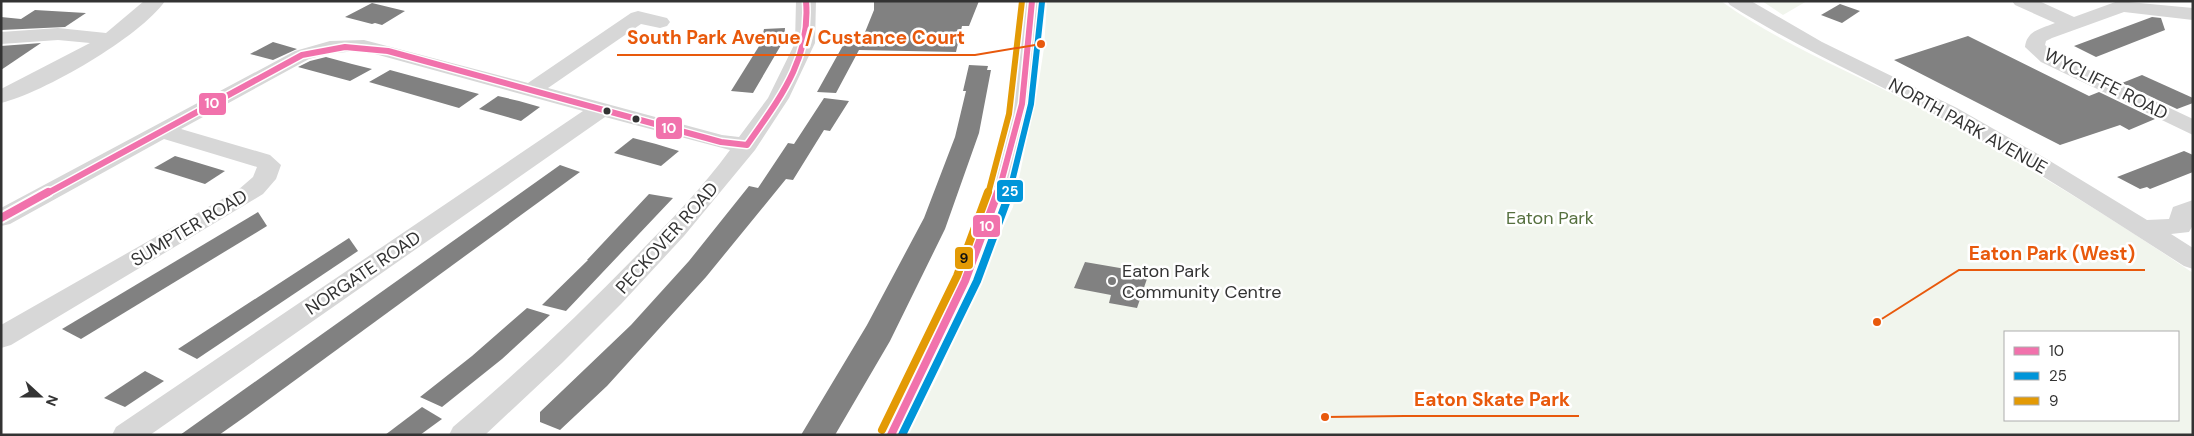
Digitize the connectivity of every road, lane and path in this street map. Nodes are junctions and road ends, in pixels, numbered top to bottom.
1 (155, 1) edge
2 (806, 1) edge
3 (1032, 1) edge
4 (1737, 1) edge
5 (2022, 1) edge
6 (617, 12) dead end
7 (2193, 14) edge
8 (638, 17) junction
9 (660, 22) dead end
10 (2071, 23) junction
11 (1, 38) edge
12 (108, 39) junction
13 (530, 91) junction
14 (1, 97) edge
15 (600, 110) junction
16 (2193, 128) edge
17 (162, 131) junction
18 (747, 144) junction
19 (2193, 208) edge
20 (1, 218) edge
21 (2142, 228) junction
22 (2193, 260) edge
23 (1, 338) edge
24 (127, 435) edge
25 (464, 435) edge
26 (891, 435) edge

1 - 12 street
2 - 18 street, PECKOVER ROAD
3 - 26 street
4 - 21 street, NORTH PARK AVENUE
5 - 10 street
6 - 8 street
7 - 10 street, WYCLIFFE ROAD
8 - 9 street
8 - 13 street
10 - 16 street, WYCLIFFE ROAD
11 - 12 street
12 - 14 street
13 - 15 street
13 - 17 street
15 - 18 street
15 - 24 street, NORGATE ROAD
17 - 20 street
17 - 23 street, SUMPTER ROAD
18 - 25 street, PECKOVER ROAD
19 - 21 street
21 - 22 street, NORTH PARK AVENUE

